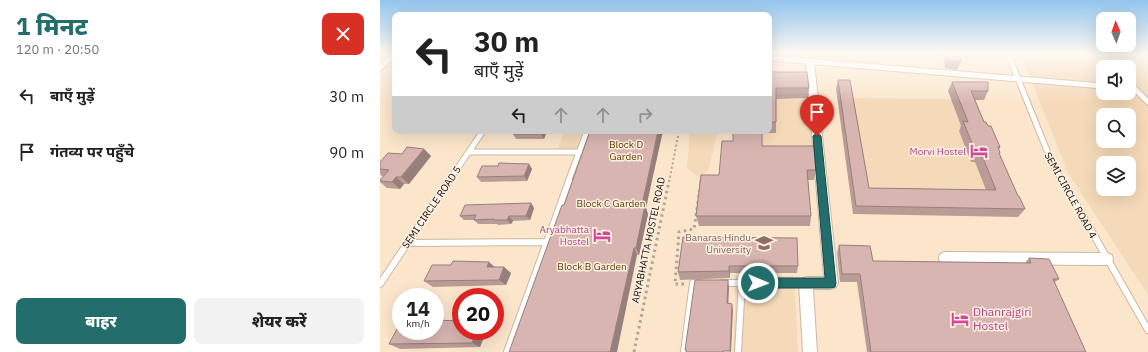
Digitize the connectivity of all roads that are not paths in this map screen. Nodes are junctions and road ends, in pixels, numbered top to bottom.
1 (811, 70) edge
2 (913, 70) edge
3 (1015, 70) edge
4 (1018, 79) junction
5 (1096, 85) edge
6 (1136, 90) edge
7 (1148, 102) edge
8 (481, 134) edge
9 (586, 134) edge
10 (469, 152) junction
11 (580, 152) junction
12 (548, 242) junction
13 (406, 243) junction
14 (945, 258) dead end
15 (1107, 259) junction
16 (742, 283) junction
17 (806, 283) junction
18 (380, 284) edge
19 (1148, 330) edge
20 (507, 352) edge
21 (684, 352) edge
22 (738, 352) edge
23 (810, 352) edge

1 - 17 street
2 - 4 lane
3 - 4 lane, SEMI CIRCLE ROAD 4
4 - 5 lane
4 - 15 lane, SEMI CIRCLE ROAD 4
6 - 7 lane
8 - 10 lane, SEMI CIRCLE ROAD 5
9 - 11 lane
10 - 11 lane
10 - 13 lane, SEMI CIRCLE ROAD 5
11 - 12 lane
12 - 13 lane
12 - 20 lane
13 - 18 lane, SEMI CIRCLE ROAD 5
14 - 15 street
15 - 19 lane, SEMI CIRCLE ROAD 4
16 - 17 lane
16 - 21 lane
16 - 22 lane
17 - 23 street

